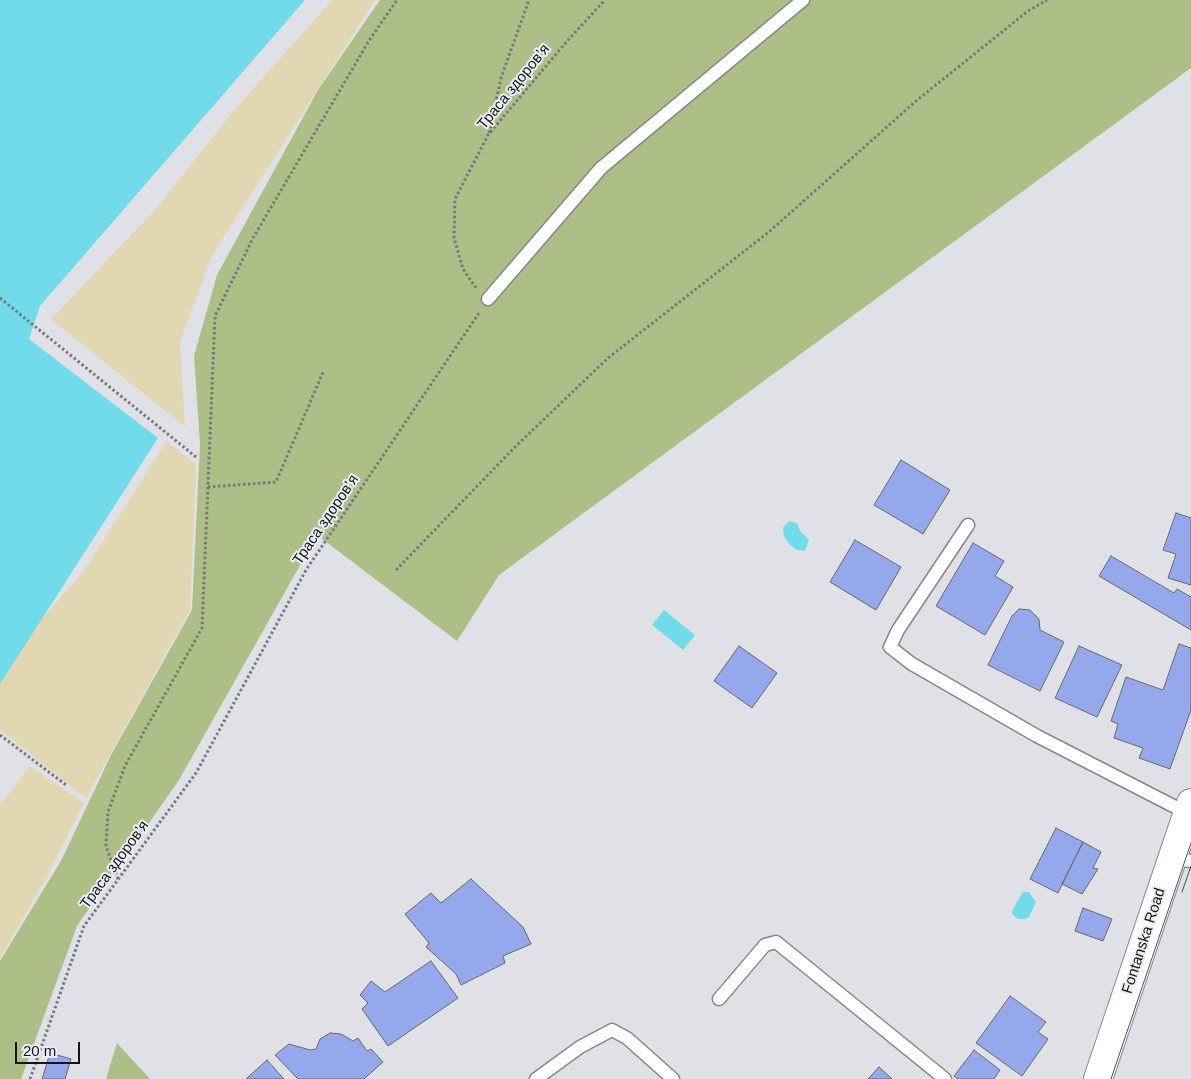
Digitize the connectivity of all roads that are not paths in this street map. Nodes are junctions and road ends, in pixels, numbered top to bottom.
1 (803, 0) edge
2 (488, 299) road end
3 (968, 525) dead end
4 (1189, 808) edge
5 (1181, 860) edge
6 (719, 1000) dead end
7 (536, 1079) edge
8 (673, 1079) edge
9 (945, 1079) edge
10 (1098, 1079) edge

1 - 2 lane
3 - 4 lane
4 - 5 main road, Fontanska Road
5 - 10 main road, Fontanska Road
6 - 9 lane
7 - 8 lane

